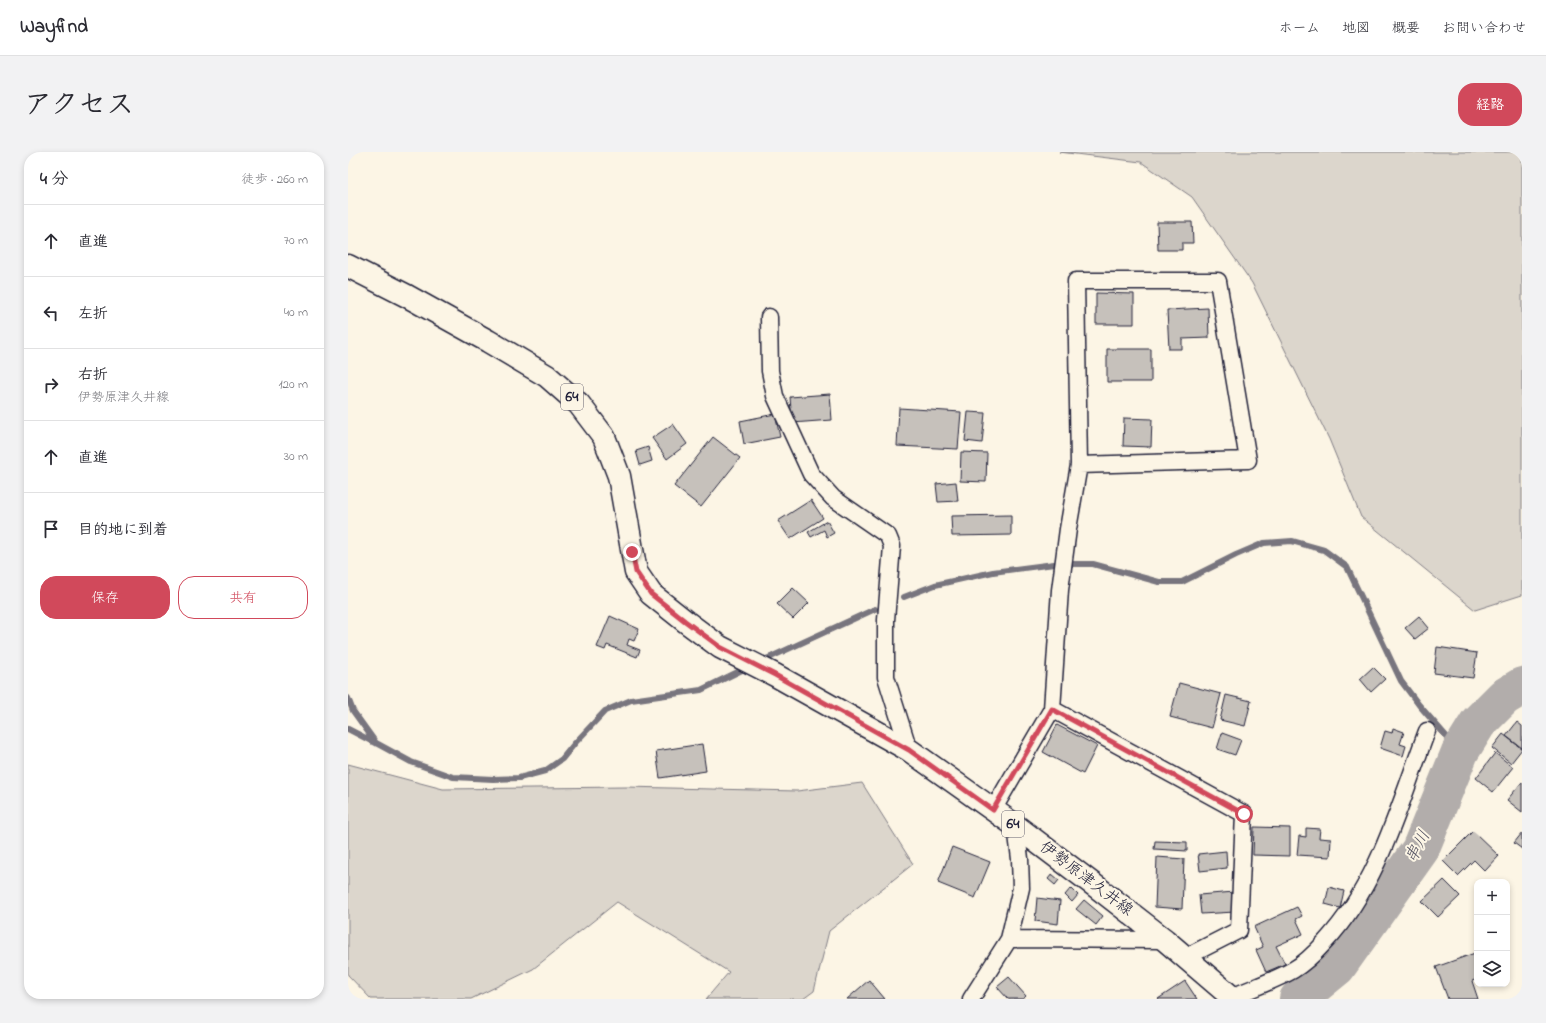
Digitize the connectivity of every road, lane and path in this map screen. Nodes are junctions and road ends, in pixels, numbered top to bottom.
1 (348, 266) edge
2 (769, 317) dead end
3 (1079, 464) junction
4 (1052, 709) junction
5 (1427, 731) dead end
6 (909, 750) junction
7 (993, 810) junction
8 (1016, 826) junction
9 (1009, 939) junction
10 (1165, 940) junction
11 (1186, 957) junction
12 (1233, 998) edge
13 (971, 999) edge

1 - 6 main road, 伊勢原津久井線 / 64
2 - 6 street
3 - 3 street
3 - 4 street
4 - 7 street
4 - 11 street
5 - 12 street
6 - 7 main road, 伊勢原津久井線 / 64
7 - 8 main road, 伊勢原津久井線 / 64
8 - 9 street
8 - 10 main road, 伊勢原津久井線 / 64
9 - 10 street
9 - 13 street
10 - 11 main road, 伊勢原津久井線 / 64
11 - 12 main road, 伊勢原津久井線 / 64

